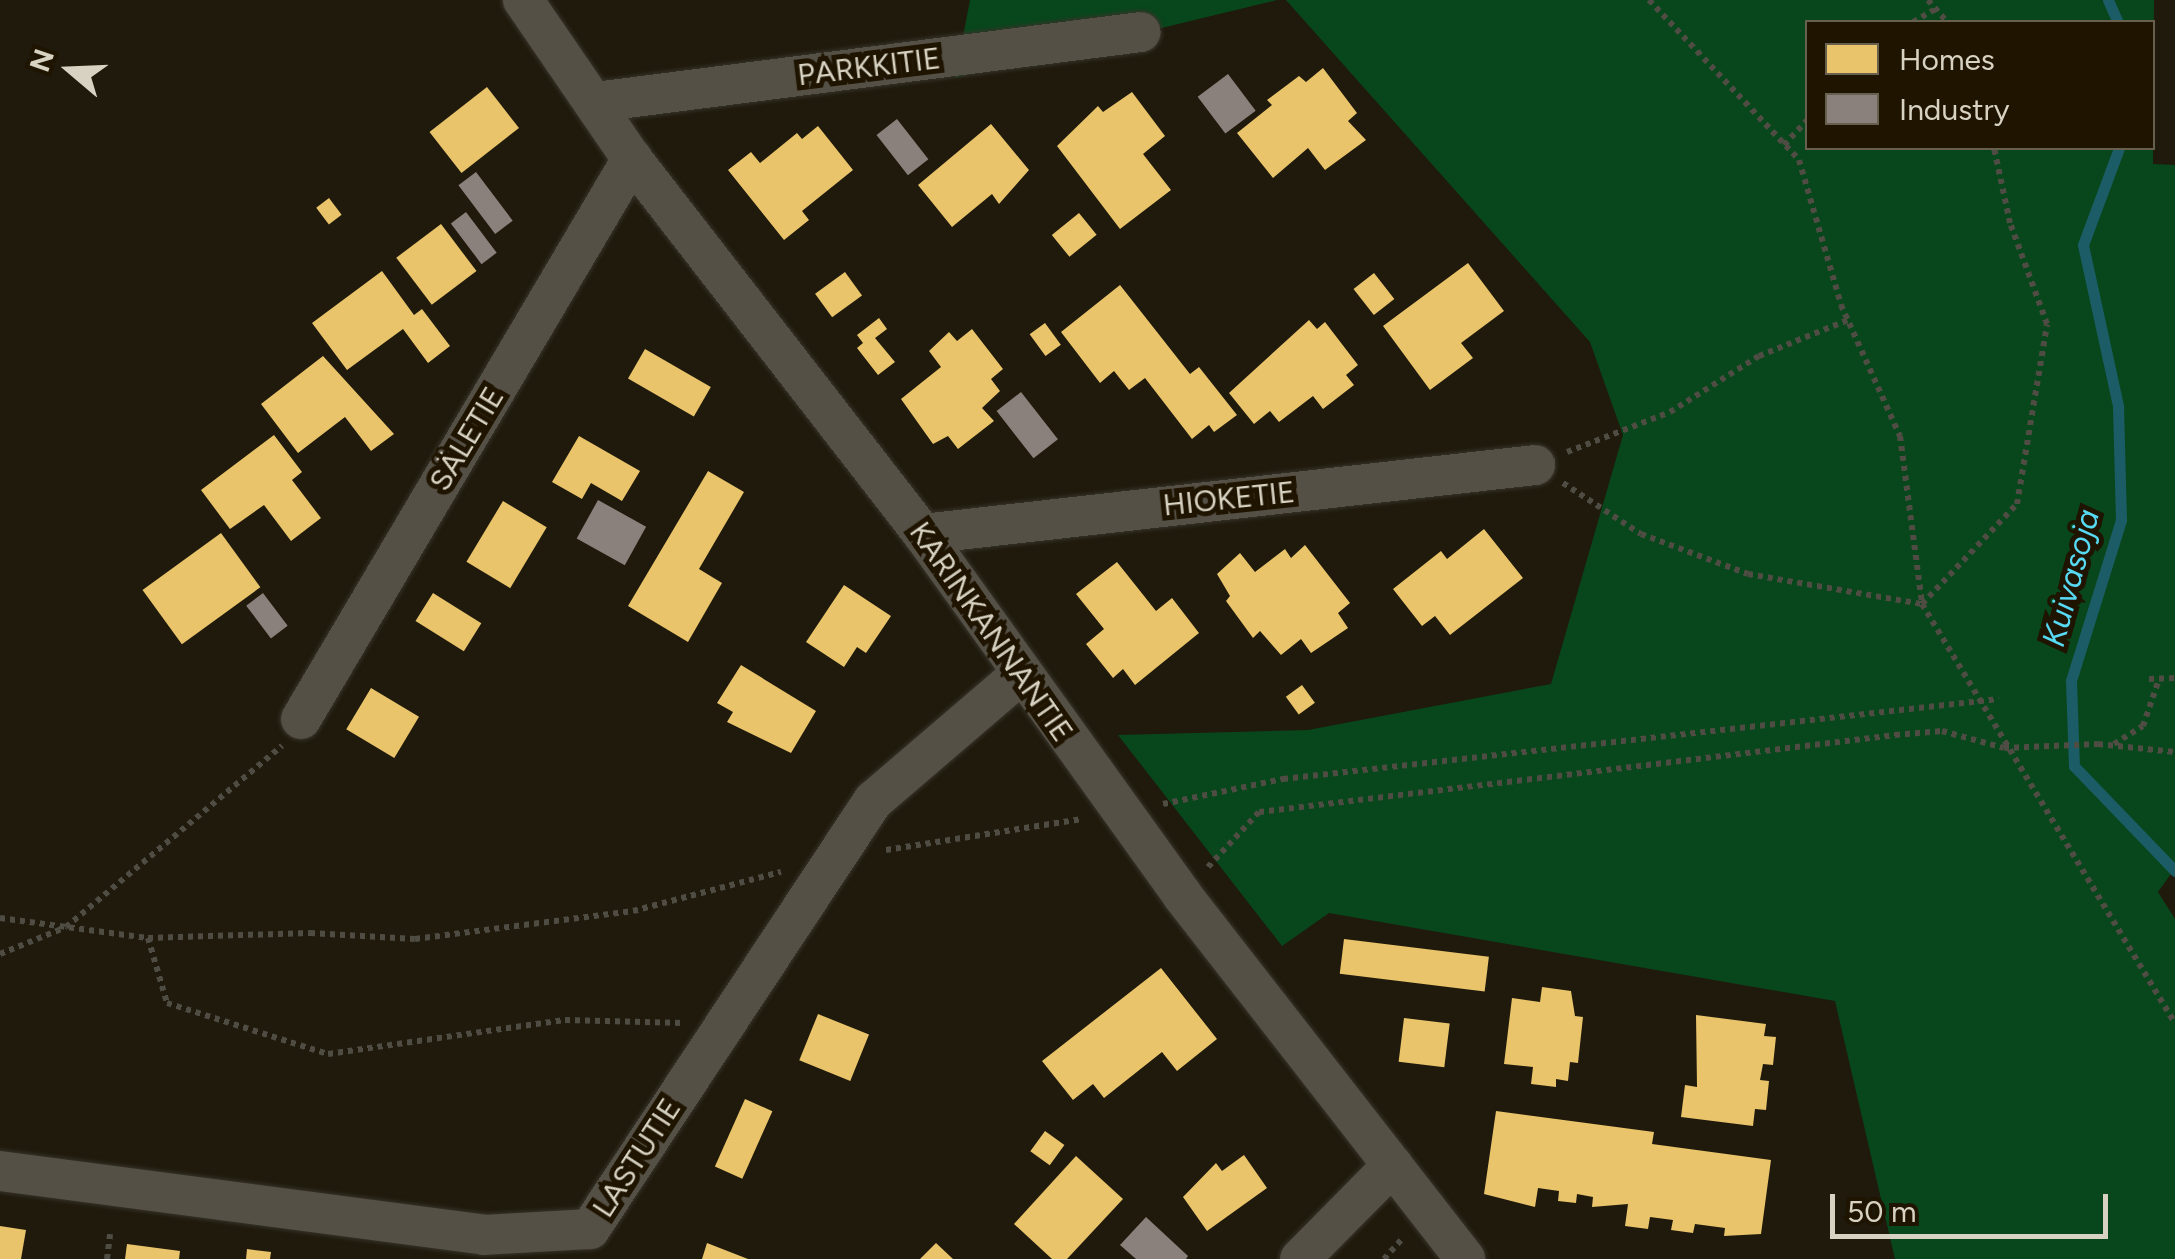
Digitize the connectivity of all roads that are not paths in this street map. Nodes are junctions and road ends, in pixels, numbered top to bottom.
1 (524, 0) edge
2 (1141, 32) dead end
3 (596, 102) junction
4 (632, 159) junction
5 (1535, 465) road end
6 (923, 534) junction
7 (1019, 676) junction
8 (302, 719) road end
9 (1393, 1166) junction
10 (0, 1171) edge
11 (1300, 1259) edge
12 (1465, 1259) edge

1 - 3 street, KARINKANNANTIE
2 - 3 street, PARKKITIE
3 - 4 street, KARINKANNANTIE
4 - 6 street, KARINKANNANTIE
4 - 8 street, SÄLETIE
5 - 6 street, HIOKETIE
6 - 7 street, KARINKANNANTIE
7 - 9 street, KARINKANNANTIE
7 - 10 street, LASTUTIE
9 - 11 street
9 - 12 street, KARINKANNANTIE

